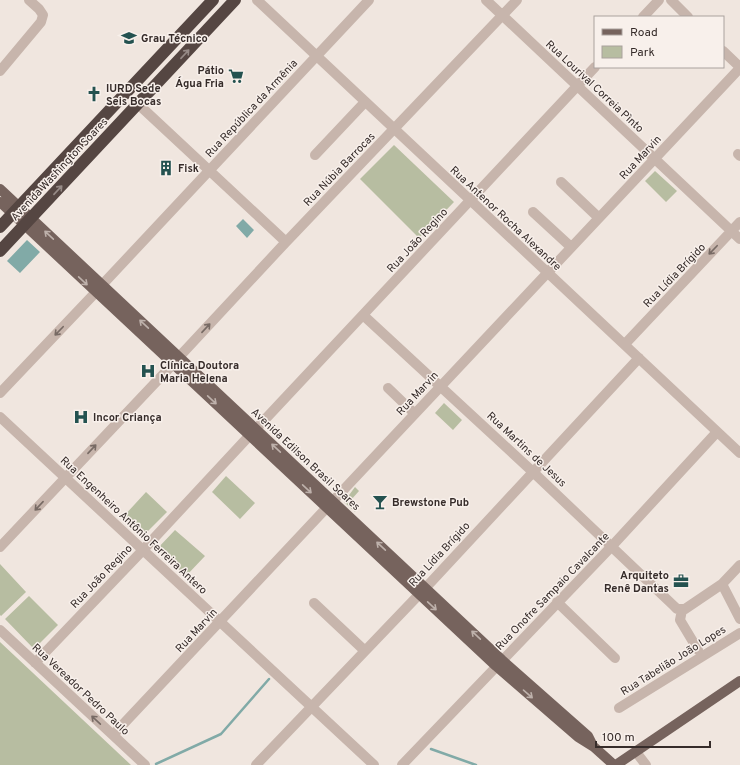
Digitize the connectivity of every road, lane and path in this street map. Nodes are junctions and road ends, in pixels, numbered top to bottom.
1 (29, 0) edge
2 (213, 0) edge
3 (235, 0) edge
4 (257, 0) edge
5 (369, 0) edge
6 (486, 0) edge
7 (517, 0) edge
8 (659, 0) edge
9 (671, 0) edge
10 (502, 16) junction
11 (644, 16) edge
12 (687, 16) edge
13 (724, 52) edge
14 (316, 56) junction
15 (594, 68) edge
16 (740, 68) edge
17 (0, 71) edge
18 (577, 86) junction
19 (365, 102) junction
20 (138, 104) junction
21 (393, 129) junction
22 (315, 155) dead end
23 (655, 158) junction
24 (210, 171) junction
25 (561, 182) dead end
26 (0, 189) edge
27 (470, 201) junction
28 (0, 202) edge
29 (16, 210) junction
30 (533, 212) dead end
31 (599, 218) junction
32 (27, 222) junction
33 (740, 222) edge
34 (0, 227) edge
35 (732, 231) junction
36 (740, 239) edge
37 (286, 242) junction
38 (571, 247) junction
39 (0, 251) edge
40 (547, 273) junction
41 (99, 289) junction
42 (363, 315) junction
43 (624, 344) junction
44 (639, 358) junction
45 (176, 360) junction
46 (440, 386) junction
47 (388, 388) dead end
48 (0, 393) edge
49 (414, 413) junction
50 (0, 417) edge
51 (253, 432) junction
52 (717, 432) junction
53 (740, 453) edge
54 (534, 472) junction
55 (66, 478) junction
56 (329, 504) junction
57 (612, 546) junction
58 (0, 547) edge
59 (143, 550) junction
60 (740, 564) edge
61 (722, 584) junction
62 (422, 591) junction
63 (557, 602) junction
64 (314, 603) dead end
65 (682, 610) junction
66 (740, 619) edge
67 (220, 622) junction
68 (0, 630) edge
69 (740, 633) edge
70 (364, 650) junction
71 (698, 650) dead end
72 (615, 658) dead end
73 (35, 663) junction
74 (499, 663) junction
75 (740, 681) edge
76 (312, 707) junction
77 (619, 708) dead end
78 (113, 735) junction
79 (636, 752) junction
80 (145, 765) edge
81 (256, 765) edge
82 (374, 765) edge
83 (402, 765) edge
84 (615, 765) edge
85 (646, 765) edge

1 - 17 street
2 - 29 highway, Avenida Washington Soares
20 -> 3 highway, Avenida Washington Soares
4 - 14 street, Rua Antenor Rocha Alexandre
5 - 14 street, Rua República da Armênia
6 - 10 street, Rua Lourival Correia Pìnto
7 - 10 street, Rua Núbia Barrocas
8 - 11 street
9 - 12 street
10 - 18 street, Rua Lourival Correia Pìnto
10 - 21 street, Rua Núbia Barrocas
13 - 16 street
14 - 19 street, Rua Antenor Rocha Alexandre
14 - 24 street, Rua República da Armênia
15 - 18 street, Rua João Regino
16 - 23 street, Rua Marvin
18 - 23 street, Rua Lourival Correia Pìnto
18 - 27 street, Rua João Regino
19 - 21 street, Rua Antenor Rocha Alexandre
19 - 22 street
20 - 24 street
32 -> 20 highway, Avenida Washington Soares
21 - 27 street, Rua Antenor Rocha Alexandre
21 - 37 street, Rua Núbia Barrocas
23 - 31 street, Rua Marvin
23 - 35 street, Rua Lourival Correia Pìnto
24 - 37 street
24 - 41 street, Rua República da Armênia
25 - 31 street
26 - 29 main road, Avenida Edilson Brasil Soares
27 - 40 street, Rua Antenor Rocha Alexandre
27 - 42 street, Rua João Regino
28 - 29 main road, Avenida Edilson Brasil Soares
29 - 32 main road, Avenida Edilson Brasil Soares
29 - 34 highway, Avenida Washington Soares
30 - 38 street
31 - 38 street, Rua Marvin
32 - 39 highway, Avenida Washington Soares
32 - 41 main road, Avenida Edilson Brasil Soares
33 - 35 street, Rua Lídia Brígido
35 - 36 street, Rua Lourival Correia Pìnto
35 -> 43 street, Rua Lídia Brígido
45 -> 37 street, Rua Núbia Barrocas
38 - 40 street, Rua Marvin
40 - 43 street, Rua Antenor Rocha Alexandre
40 - 46 street, Rua Marvin
41 - 45 main road, Avenida Edilson Brasil Soares
41 -> 48 street, Rua República da Armênia
42 - 46 street, Rua Martins de Jesus
42 - 51 street, Rua João Regino
43 - 44 street, Rua Antenor Rocha Alexandre
44 - 52 street, Rua Antenor Rocha Alexandre
44 - 54 street, Rua Lídia Brígido
45 - 51 main road, Avenida Edilson Brasil Soares
55 -> 45 street, Rua Núbia Barrocas
46 - 49 street, Rua Marvin
46 - 54 street, Rua Martins de Jesus
47 - 49 street
49 - 56 street, Rua Marvin
50 - 55 street, Rua Engenheiro Antônio Ferreira Antero
51 - 56 main road, Avenida Edilson Brasil Soares
51 - 59 street, Rua João Regino
52 - 53 street, Rua Antenor Rocha Alexandre
52 - 57 street, Rua Onofre Sampaio Cavalcante
54 - 57 street, Rua Martins de Jesus
54 - 62 street, Rua Lídia Brígido
55 -> 58 street, Rua Núbia Barrocas
55 - 59 street, Rua Engenheiro Antônio Ferreira Antero
56 - 62 main road, Avenida Edilson Brasil Soares
56 - 67 street, Rua Marvin
57 - 63 street, Rua Onofre Sampaio Cavalcante
57 - 65 street, Rua Martins de Jesus
59 - 67 street, Rua Engenheiro Antônio Ferreira Antero
59 - 73 street, Rua João Regino
60 - 61 street
61 - 65 street
61 - 66 street
62 - 70 street, Rua Lídia Brígido
62 - 74 main road, Avenida Edilson Brasil Soares
63 - 72 street
63 - 74 street, Rua Onofre Sampaio Cavalcante
64 - 70 street
65 - 71 street
67 - 76 street, Rua Engenheiro Antônio Ferreira Antero
67 - 78 street, Rua Marvin
68 - 73 street, Rua Vereador Pedro Paulo
69 - 77 street, Rua Tabelião João Lopes
70 - 76 street, Rua Lídia Brígido
78 -> 73 street, Rua Vereador Pedro Paulo
74 - 83 street, Rua Onofre Sampaio Cavalcante
74 - 84 main road, Avenida Edilson Brasil Soares
75 - 79 main road
76 - 81 street, Rua Lídia Brígido
76 - 82 street, Rua Engenheiro Antônio Ferreira Antero
78 - 80 street, Rua Vereador Pedro Paulo
79 - 84 main road
79 - 85 street

